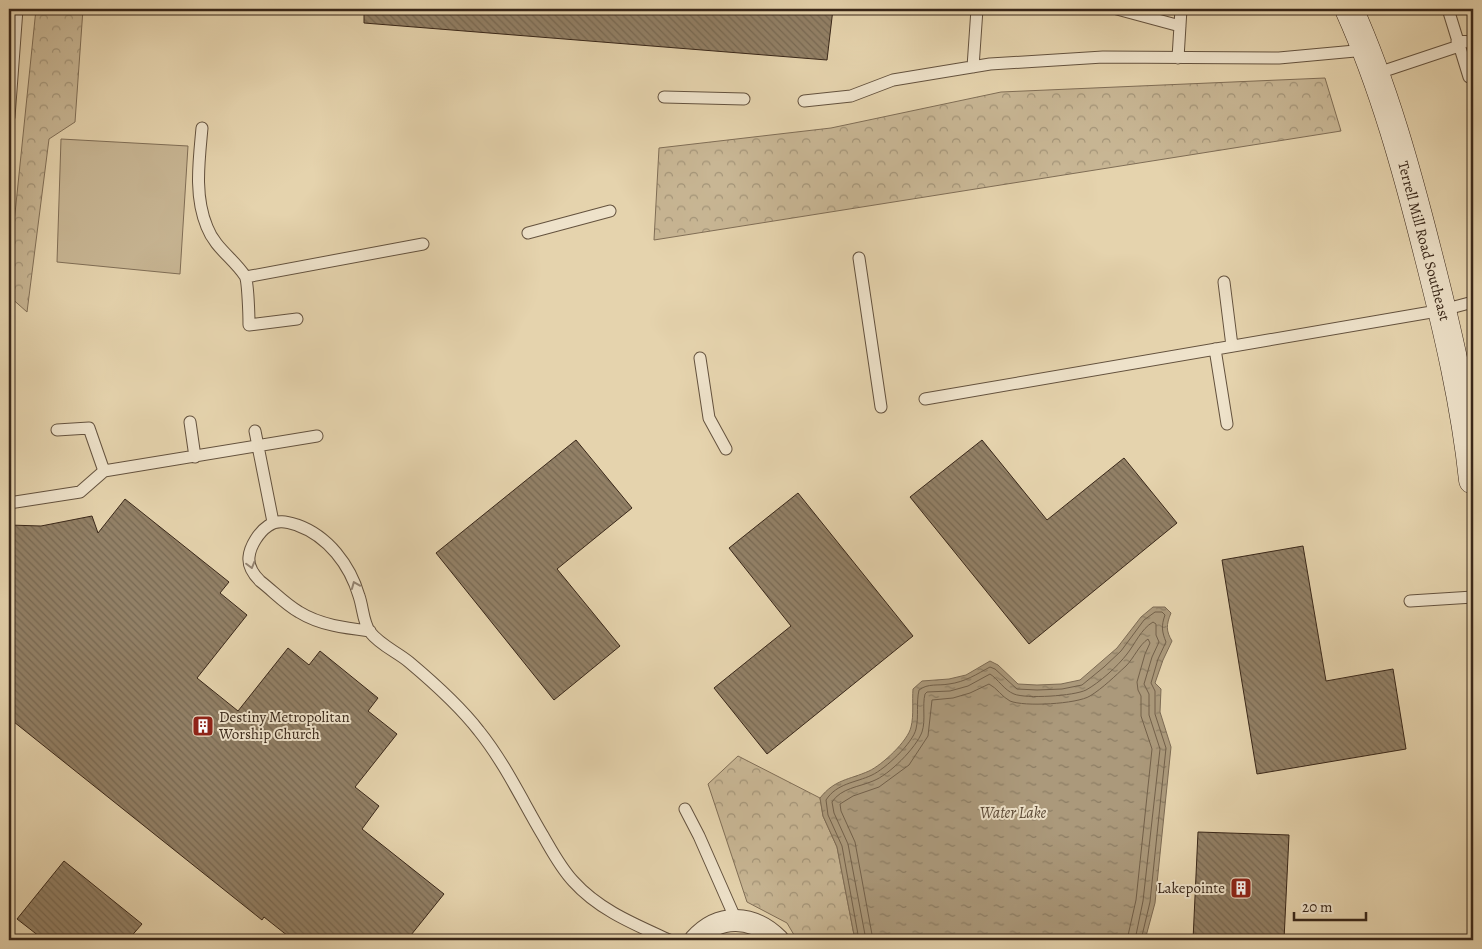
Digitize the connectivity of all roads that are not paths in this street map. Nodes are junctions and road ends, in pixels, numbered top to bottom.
1 (17, 9) edge
2 (978, 9) edge
3 (1117, 9) edge
4 (1181, 9) edge
5 (1350, 9) edge
6 (1448, 9) edge
7 (1180, 26) junction
8 (1473, 42) edge
9 (1458, 43) junction
10 (1178, 58) junction
11 (1371, 62) junction
12 (973, 67) junction
13 (1469, 76) dead end
14 (664, 97) dead end
15 (744, 99) dead end
16 (804, 101) dead end
17 (9, 117) edge
18 (202, 128) dead end
19 (610, 211) dead end
20 (528, 232) dead end
21 (423, 244) dead end
22 (859, 258) dead end
23 (246, 277) junction
24 (1224, 282) dead end
25 (1473, 302) edge
26 (1443, 310) junction
27 (298, 320) dead end
28 (1232, 346) junction
29 (1216, 349) junction
30 (700, 358) dead end
31 (925, 399) dead end
32 (882, 407) dead end
33 (190, 422) dead end
34 (1227, 424) dead end
35 (57, 430) dead end
36 (255, 431) dead end
37 (317, 436) dead end
38 (257, 447) junction
39 (726, 449) dead end
40 (195, 457) junction
41 (104, 471) junction
42 (1473, 480) edge
43 (9, 503) edge
44 (273, 522) junction
45 (1473, 597) edge
46 (1410, 601) dead end
47 (370, 632) junction
48 (685, 809) dead end
49 (736, 920) junction
50 (668, 940) edge
51 (695, 940) edge
52 (778, 940) edge

1 - 17 lane
2 - 12 lane
3 - 7 lane
4 - 7 lane
5 - 11 main road, Terrell Mill Road Southeast
6 - 9 lane
7 - 10 lane
8 - 9 lane
9 - 11 lane
9 - 13 lane
10 - 11 lane
10 - 12 lane
11 - 26 main road, Terrell Mill Road Southeast
12 - 16 lane
14 - 15 lane
18 - 23 lane
19 - 20 lane
21 - 23 lane
22 - 32 lane
23 - 27 lane
24 - 28 lane
25 - 26 lane
26 - 28 lane
26 - 42 main road, Terrell Mill Road Southeast
28 - 29 lane
29 - 31 lane
29 - 34 lane
30 - 39 lane
33 - 40 lane
35 - 41 lane
36 - 38 lane
37 - 38 lane
38 - 40 lane
38 - 44 lane
40 - 41 lane
41 - 43 lane
47 -> 44 lane
44 -> 47 lane
45 - 46 lane
47 - 50 lane
48 - 49 lane
49 - 51 street
49 - 52 street

